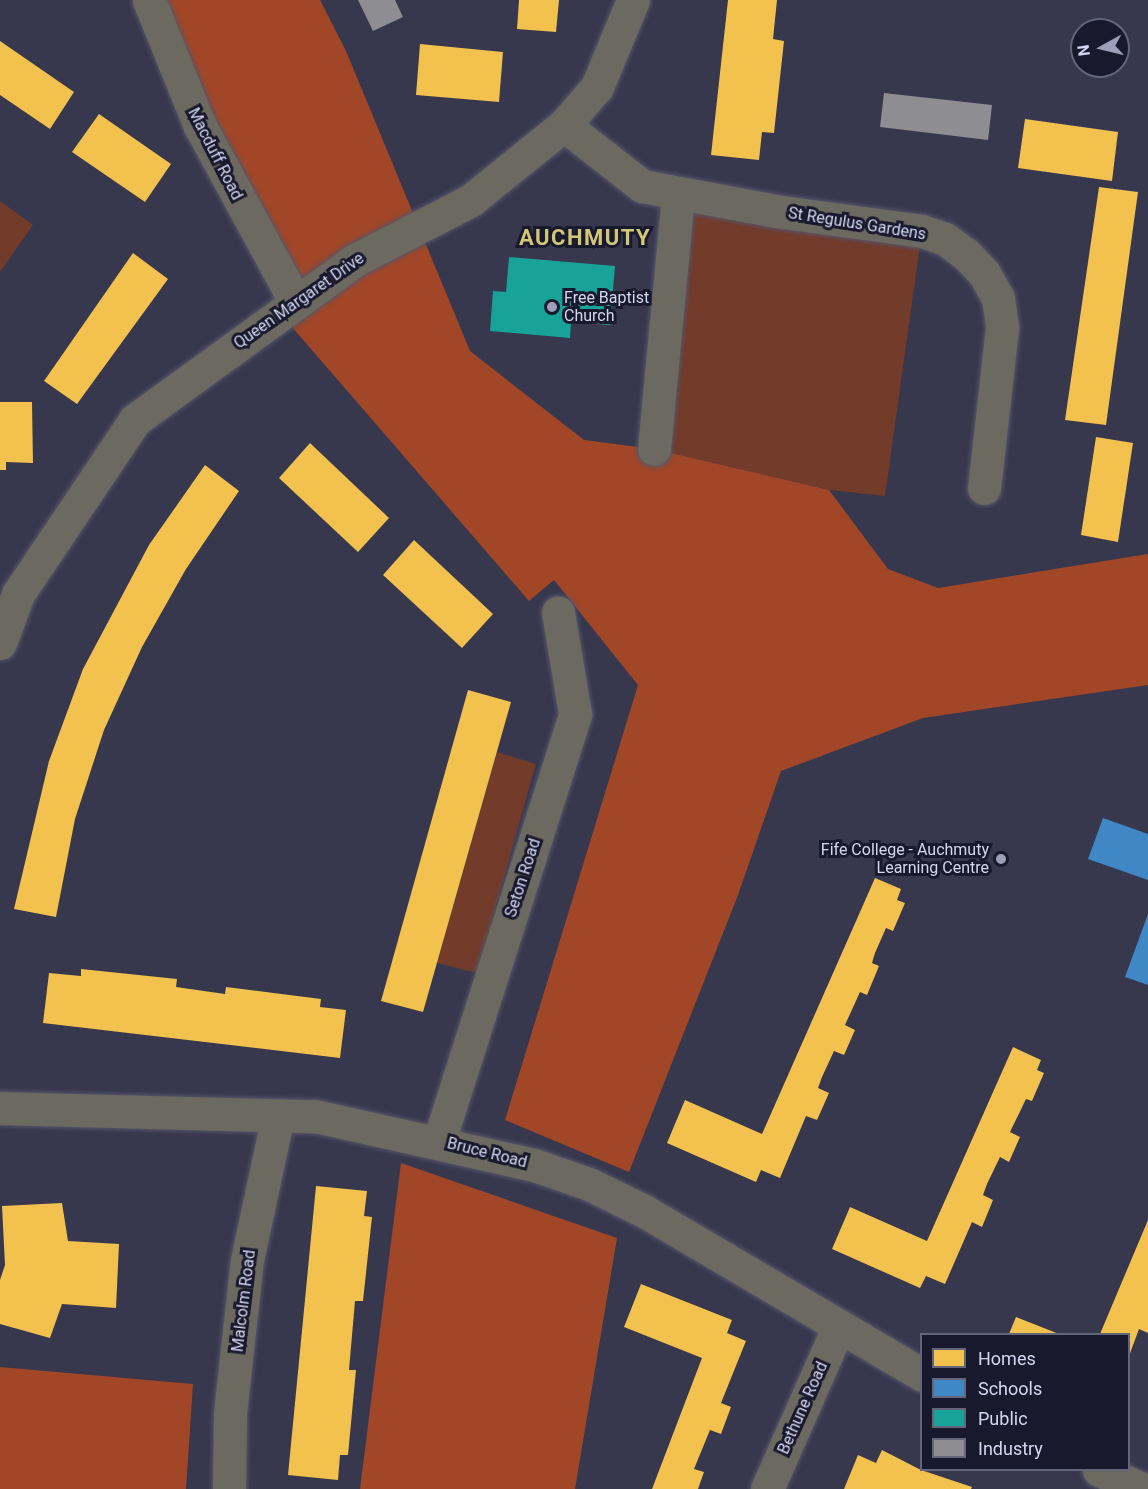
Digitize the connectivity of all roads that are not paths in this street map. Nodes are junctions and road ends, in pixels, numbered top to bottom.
1 (149, 0) edge
2 (633, 0) edge
3 (564, 125) junction
4 (678, 195) junction
5 (295, 300) junction
6 (654, 449) dead end
7 (984, 488) dead end
8 (9, 590) edge
9 (558, 612) dead end
10 (0, 643) edge
11 (0, 1108) edge
12 (278, 1115) junction
13 (439, 1141) junction
14 (839, 1326) junction
15 (920, 1374) edge
16 (1101, 1471) edge
17 (1148, 1483) edge
18 (229, 1489) edge
19 (767, 1489) edge
20 (1144, 1489) edge

1 - 5 street, Macduff Road
2 - 3 street, Queen Margaret Drive
3 - 4 street, St Regulus Gardens
3 - 5 street, Queen Margaret Drive
4 - 6 street
4 - 7 street, St Regulus Gardens
5 - 8 street, Queen Margaret Drive
8 - 10 street, Queen Margaret Drive
9 - 13 street, Seton Road
11 - 12 street, Bruce Road
12 - 13 street, Bruce Road
12 - 18 street, Malcolm Road
13 - 14 street, Bruce Road
14 - 15 street, Bruce Road
14 - 19 street, Bethune Road
16 - 20 street
17 - 20 street

